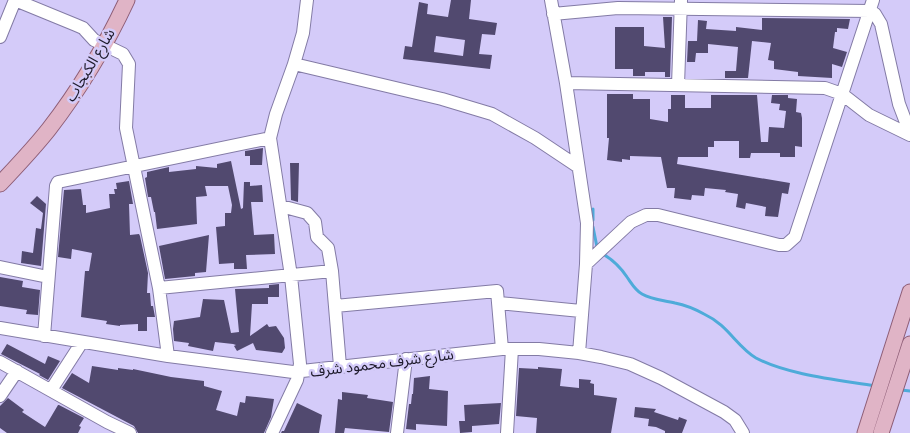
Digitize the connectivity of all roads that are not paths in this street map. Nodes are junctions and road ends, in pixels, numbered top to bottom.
1 (15, 0) edge
2 (128, 0) edge
3 (307, 0) edge
4 (551, 0) edge
5 (681, 4) edge
6 (871, 6) edge
7 (553, 14) junction
8 (0, 37) edge
9 (104, 45) junction
10 (294, 64) junction
11 (566, 83) junction
12 (678, 86) junction
13 (842, 94) junction
14 (910, 134) edge
15 (270, 138) junction
16 (134, 165) junction
17 (577, 166) junction
18 (0, 184) edge
19 (281, 206) junction
20 (586, 264) junction
21 (0, 267) edge
22 (332, 271) junction
23 (291, 276) junction
24 (48, 277) junction
25 (159, 288) junction
26 (910, 292) edge
27 (499, 303) junction
28 (335, 306) junction
29 (581, 311) junction
30 (0, 328) edge
31 (44, 336) junction
32 (82, 342) junction
33 (910, 344) edge
34 (507, 349) junction
35 (579, 354) junction
36 (168, 356) junction
37 (406, 359) junction
38 (0, 362) edge
39 (340, 366) junction
40 (18, 372) junction
41 (300, 372) junction
42 (51, 390) junction
43 (0, 396) edge
44 (881, 410) junction
45 (104, 427) edge
46 (130, 433) edge
47 (272, 433) edge
48 (398, 433) edge
49 (507, 433) edge
50 (743, 433) edge
51 (865, 433) edge
52 (881, 433) edge

1 - 8 street
1 - 9 street
2 - 9 main road, شارع الكبجاب
3 - 10 street
4 - 7 street
5 - 6 street
5 - 7 street
5 - 12 street
6 - 13 street
6 - 14 street
7 - 11 street
9 - 16 street
9 - 18 main road, شارع الكبجاب
10 - 15 street
10 - 17 street
11 - 12 street
11 - 17 street
12 - 13 street
13 - 14 street
13 - 20 street
15 - 16 street
15 - 19 street
16 - 24 street
16 - 25 street
17 - 20 street
19 - 22 street
19 - 23 street
20 - 29 street
21 - 24 street
22 - 23 street
22 - 28 street
23 - 25 street
23 - 41 street
24 - 31 street
25 - 36 street
26 - 44 main road
27 - 28 street
27 - 29 street
27 - 34 street
28 - 39 street
29 - 35 street
30 - 31 street, شارع شرف محمود شرف
31 - 32 street, شارع شرف محمود شرف
32 - 36 street, شارع شرف محمود شرف
32 - 42 street
33 - 44 main road
34 - 35 street, شارع شرف محمود شرف
34 - 37 street, شارع شرف محمود شرف
34 - 49 street
35 - 50 street, شارع شرف محمود شرف
36 - 41 street, شارع شرف محمود شرف
37 - 39 street, شارع شرف محمود شرف
37 - 48 street
38 - 40 street
39 - 41 street, شارع شرف محمود شرف
40 - 42 street
40 - 43 street
41 - 47 street
42 - 45 street
44 - 51 main road
44 - 52 main road
45 - 46 street

